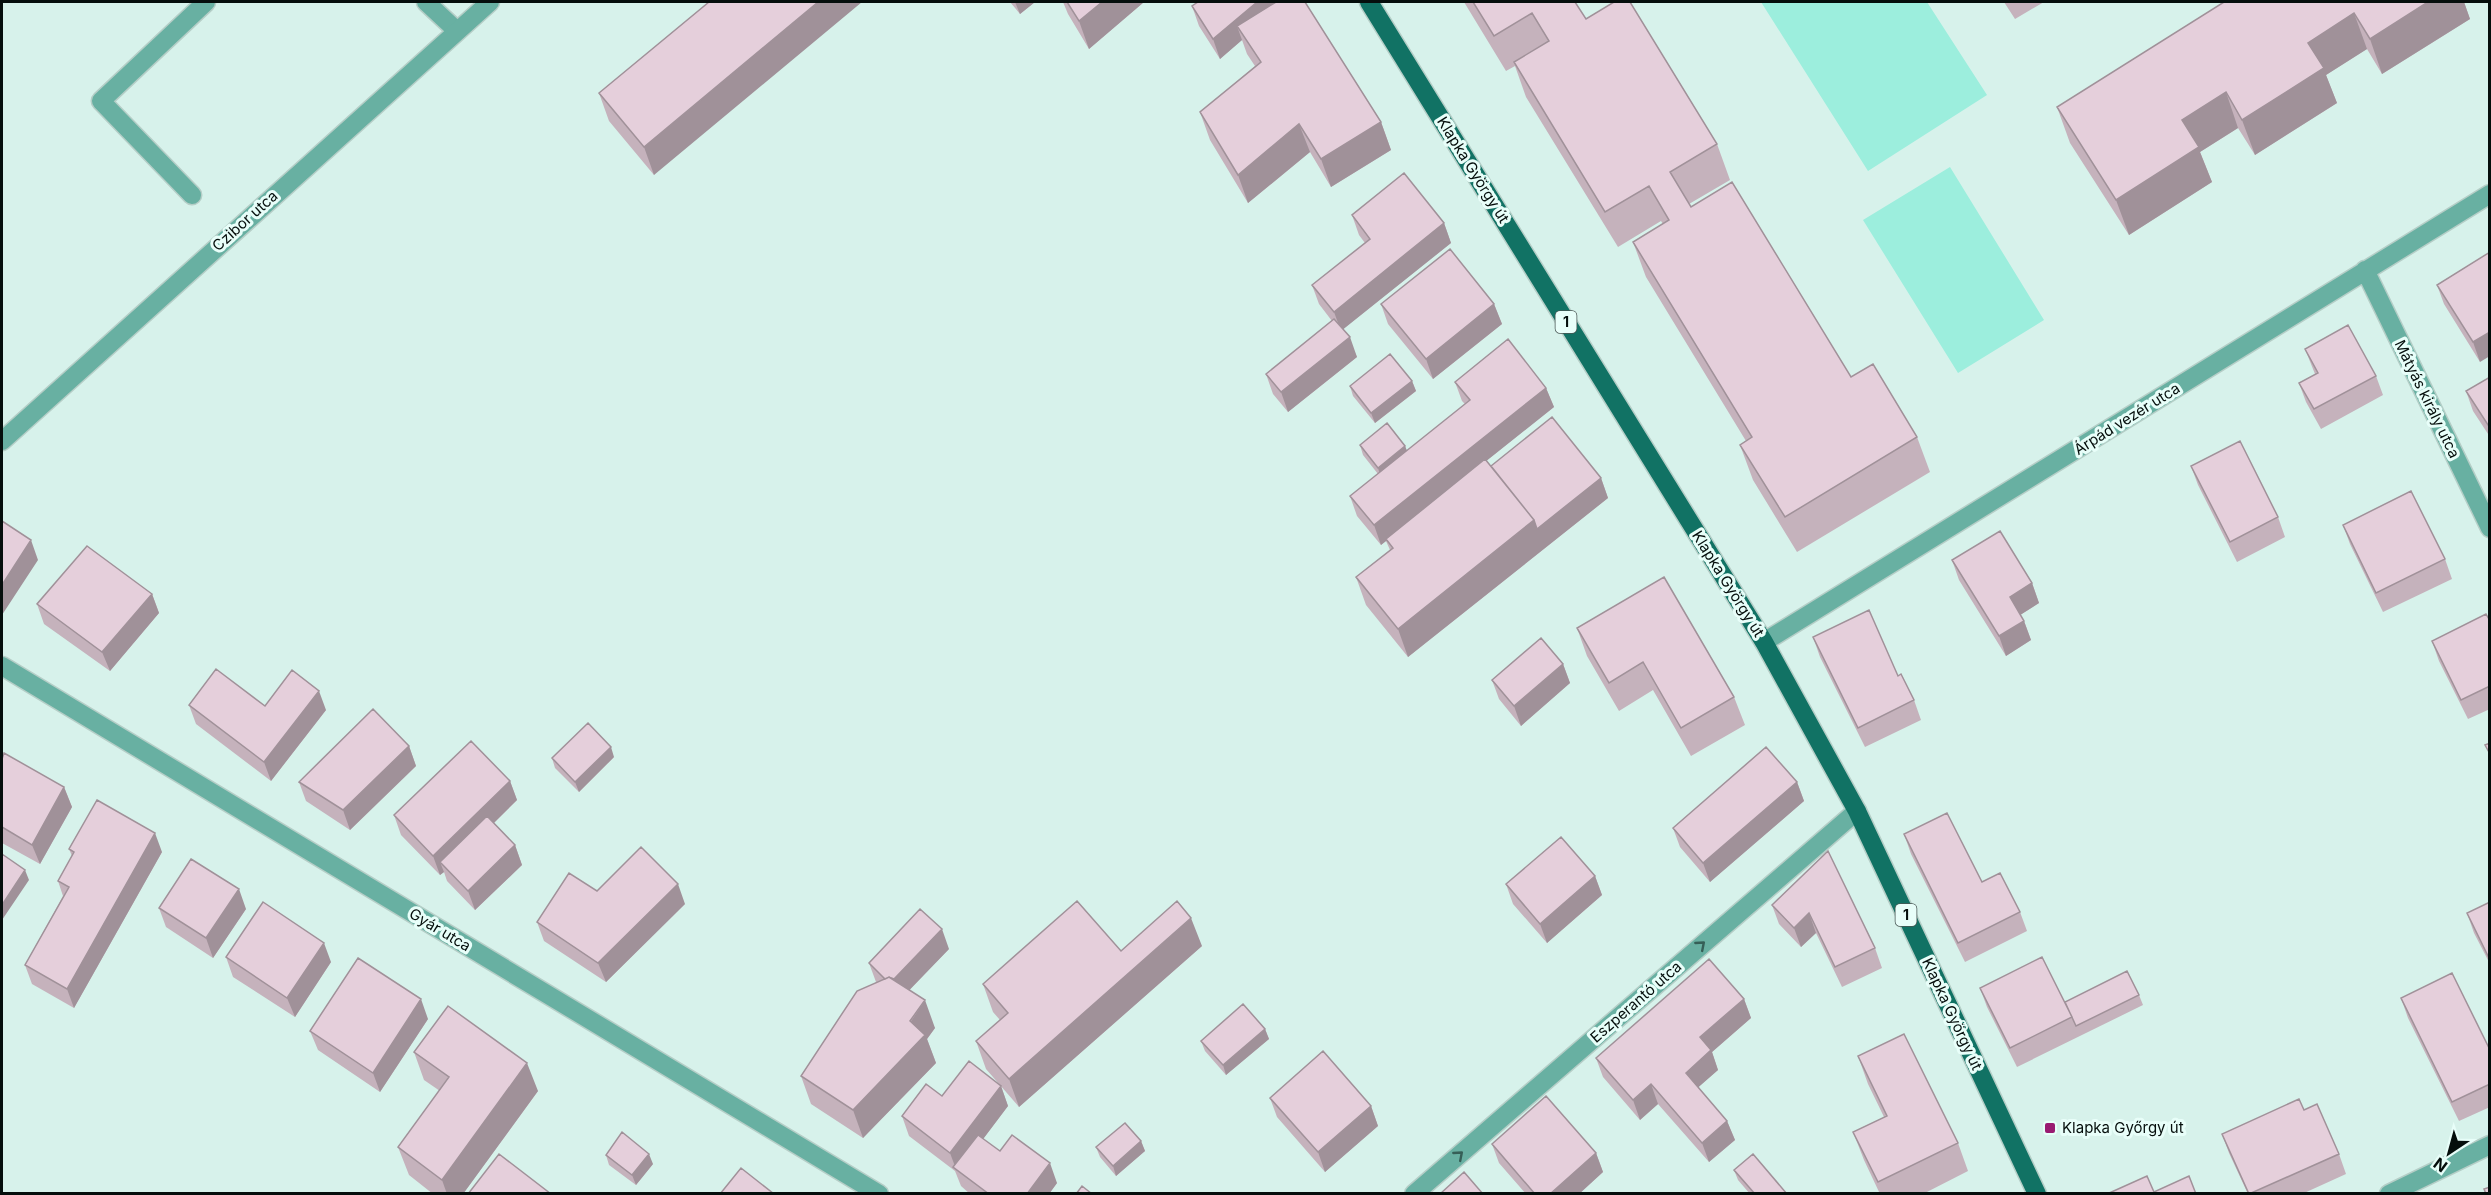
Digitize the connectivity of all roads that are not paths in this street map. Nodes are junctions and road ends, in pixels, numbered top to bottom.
1 (206, 2) edge
2 (426, 2) edge
3 (490, 2) edge
4 (1369, 2) edge
5 (456, 30) junction
6 (2490, 194) edge
7 (192, 195) dead end
8 (2365, 270) junction
9 (2, 441) edge
10 (2490, 528) edge
11 (1764, 642) junction
12 (2, 666) edge
13 (1857, 811) junction
14 (2490, 1145) edge
15 (879, 1194) edge
16 (1414, 1194) edge
17 (2037, 1194) edge
18 (2389, 1194) edge

1 - 7 street
2 - 5 street
3 - 5 street, Czibor utca
4 - 11 main road, Klapka György út / 1
5 - 9 street, Czibor utca
6 - 8 street, Árpád vezér utca
8 - 10 street, Mátyás király utca
8 - 11 street, Árpád vezér utca
11 - 13 main road, Klapka György út / 1
12 - 15 street, Gyár utca
16 -> 13 street, Eszperantó utca
13 - 17 main road, Klapka György út / 1
14 - 18 street

